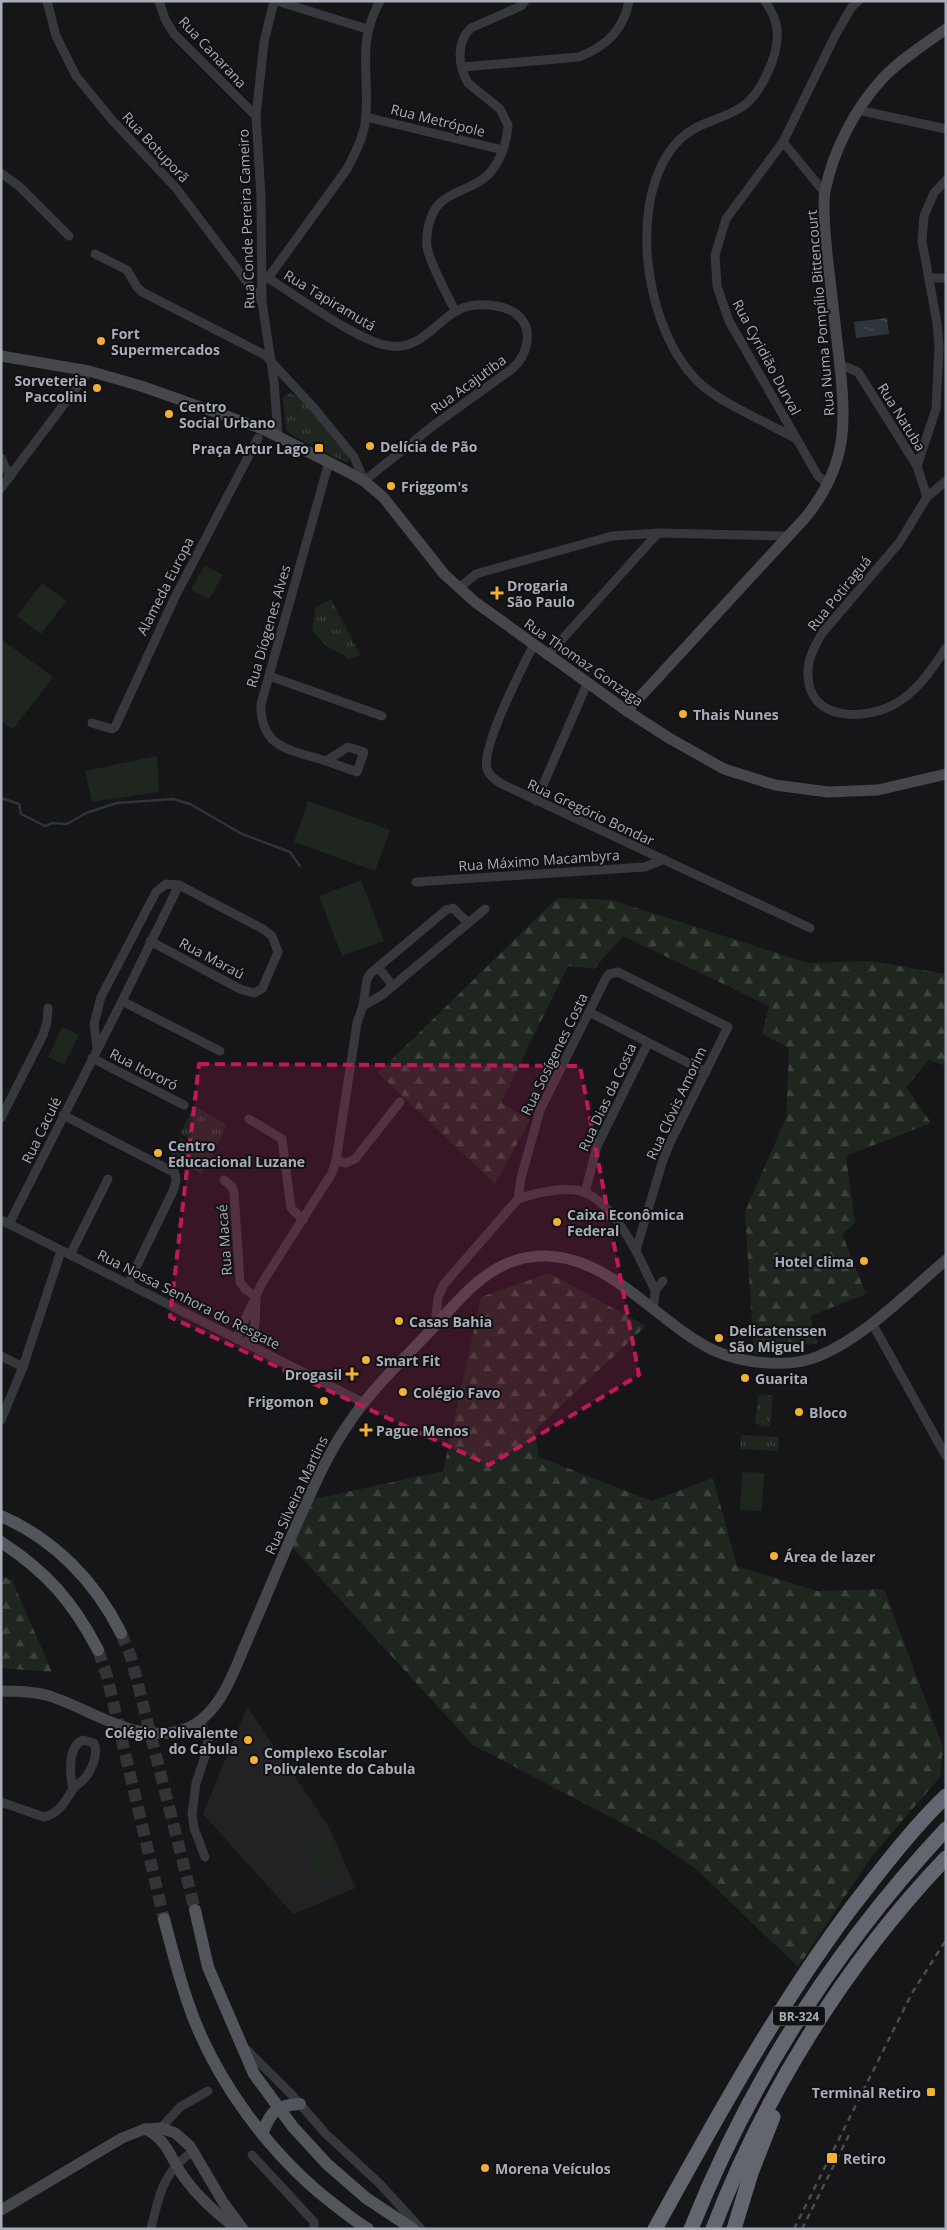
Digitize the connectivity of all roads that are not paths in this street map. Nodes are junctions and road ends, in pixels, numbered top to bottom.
1 (47, 1) edge
2 (159, 1) edge
3 (275, 1) edge
4 (380, 1) edge
5 (525, 1) edge
6 (629, 1) edge
7 (765, 1) edge
8 (858, 1) edge
9 (368, 29) junction
10 (946, 29) edge
11 (463, 67) junction
12 (858, 110) junction
13 (256, 116) junction
14 (366, 116) junction
15 (946, 129) edge
16 (783, 142) junction
17 (502, 150) junction
18 (1, 173) edge
19 (946, 180) edge
20 (825, 193) junction
21 (69, 236) dead end
22 (96, 254) dead end
23 (266, 278) junction
24 (929, 278) junction
25 (946, 278) edge
26 (262, 302) junction
27 (455, 310) junction
28 (1, 356) edge
29 (271, 361) junction
30 (840, 366) junction
31 (89, 371) junction
32 (278, 436) junction
33 (258, 438) dead end
34 (795, 438) junction
35 (1, 458) edge
36 (329, 462) junction
37 (917, 466) junction
38 (10, 477) junction
39 (364, 481) junction
40 (946, 481) edge
41 (828, 484) junction
42 (1, 488) edge
43 (927, 497) junction
44 (658, 533) junction
45 (788, 536) junction
46 (459, 588) junction
47 (533, 646) junction
48 (946, 648) edge
49 (547, 656) junction
50 (269, 676) junction
51 (587, 684) junction
52 (627, 711) junction
53 (382, 716) dead end
54 (92, 723) dead end
55 (326, 761) dead end
56 (946, 774) edge
57 (536, 801) junction
58 (662, 860) junction
59 (416, 882) dead end
60 (178, 885) junction
61 (485, 909) dead end
62 (468, 923) junction
63 (810, 928) dead end
64 (150, 942) junction
65 (378, 967) junction
66 (393, 986) junction
67 (122, 1001) junction
68 (362, 1006) junction
69 (48, 1008) dead end
70 (589, 1012) junction
71 (728, 1027) joint
72 (648, 1043) junction
73 (97, 1048) junction
74 (220, 1051) dead end
75 (92, 1058) junction
76 (706, 1072) junction
77 (400, 1102) dead end
78 (184, 1105) dead end
79 (63, 1115) junction
80 (1, 1118) edge
81 (249, 1120) dead end
82 (336, 1161) junction
83 (108, 1179) dead end
84 (224, 1180) dead end
85 (585, 1193) junction
86 (518, 1199) junction
87 (302, 1220) junction
88 (5, 1222) edge
89 (61, 1250) junction
90 (636, 1250) junction
91 (70, 1254) junction
92 (946, 1260) edge
93 (663, 1281) dead end
94 (128, 1284) junction
95 (655, 1291) junction
96 (256, 1296) junction
97 (653, 1307) junction
98 (872, 1323) junction
99 (435, 1326) junction
100 (236, 1338) junction
101 (247, 1344) junction
102 (1, 1356) edge
103 (23, 1367) junction
104 (364, 1403) junction
105 (1, 1420) edge
106 (946, 1456) edge
107 (1, 1516) edge
108 (1, 1542) edge
109 (121, 1633) tunnel mouth
110 (98, 1650) tunnel mouth
111 (1, 1691) edge
112 (200, 1720) junction
113 (73, 1789) junction
114 (946, 1796) edge
115 (1, 1802) edge
116 (946, 1829) edge
117 (205, 1857) dead end
118 (946, 1858) edge
119 (195, 1910) tunnel mouth
120 (164, 1919) tunnel mouth
121 (240, 2043) junction
122 (795, 2060) junction
123 (208, 2091) dead end
124 (300, 2104) junction
125 (278, 2108) junction
126 (162, 2128) junction
127 (145, 2129) junction
128 (262, 2134) junction
129 (194, 2151) junction
130 (252, 2155) dead end
131 (176, 2164) junction
132 (1, 2210) edge
133 (241, 2228) edge
134 (151, 2229) edge
135 (314, 2229) edge
136 (368, 2229) edge
137 (413, 2229) edge
138 (420, 2229) edge
139 (655, 2229) edge
140 (691, 2229) edge
141 (712, 2229) edge
142 (734, 2229) edge

1 - 26 street, Rua Botuporã
2 - 13 street, Rua Canarana
3 - 9 street
3 - 13 street, Rua Conde Pereira Cameiro
4 - 9 street
5 - 11 street
6 - 11 street
7 - 34 street
8 - 16 street, Rua Cyridião Durval
9 - 14 street
10 - 12 main road, Rua Numa Pompílio Bittencourt
11 - 17 street
12 - 15 street
12 - 20 main road, Rua Numa Pompílio Bittencourt
13 - 23 street, Rua Conde Pereira Cameiro
14 - 17 street, Rua Metrópole
14 - 23 street
16 - 20 street
16 - 34 street, Rua Cyridião Durval
17 - 27 street
18 - 21 street
19 - 24 street
20 - 30 main road, Rua Numa Pompílio Bittencourt
22 - 29 street
23 - 26 street, Rua Conde Pereira Cameiro
23 - 27 street, Rua Tapiramutá
24 - 25 street
24 - 37 street
26 - 29 street, Rua Conde Pereira Cameiro
27 - 39 street, Rua Acajutiba
28 - 31 main road, Rua Thomaz Gonzaga
29 - 32 street, Rua Conde Pereira Cameiro
29 - 39 street
30 - 37 street, Rua Natuba
30 - 41 main road, Rua Numa Pompílio Bittencourt
31 - 32 main road, Rua Thomaz Gonzaga
31 - 38 street
32 - 36 main road, Rua Thomaz Gonzaga
33 - 54 street, Alameda Europa
34 - 41 street, Rua Cyridião Durval
35 - 38 street
36 - 39 main road, Rua Thomaz Gonzaga
36 - 50 street, Rua Díogenes Alves
37 - 43 street, Rua Natuba
38 - 42 street
39 - 46 main road, Rua Thomaz Gonzaga
40 - 43 street, Rua Potiraguá
41 - 45 main road, Rua Numa Pompílio Bittencourt
43 - 48 street, Rua Potiraguá
44 - 45 street
44 - 46 street
44 - 49 street
45 - 52 main road, Rua Numa Pompílio Bittencourt
46 - 47 main road, Rua Thomaz Gonzaga
47 - 49 main road, Rua Thomaz Gonzaga
47 - 57 street, Rua Gregório Bondar
49 - 51 main road, Rua Thomaz Gonzaga
50 - 53 street
50 - 55 street, Rua Díogenes Alves
51 - 52 main road, Rua Thomaz Gonzaga
51 - 57 street
52 - 56 main road, Rua Thomaz Gonzaga
57 - 58 street, Rua Gregório Bondar
58 - 59 street, Rua Máximo Macambyra
58 - 63 street, Rua Gregório Bondar
60 - 64 street, Rua Caculé
60 - 64 street, Rua Maraú
60 - 73 street
61 - 62 street
62 - 65 street
62 - 66 street
64 - 67 street, Rua Caculé
65 - 66 street
65 - 68 street
66 - 68 street
67 - 73 street, Rua Caculé
67 - 74 street
68 - 82 street
69 - 80 street
70 - 71 street, Rua Sosígenes Costa
70 - 72 street
70 - 86 street, Rua Sosígenes Costa
71 - 76 street, Rua Clóvis Amorim
72 - 76 street
72 - 85 street, Rua Dias da Costa
73 - 75 street, Rua Caculé
75 - 78 street, Rua Itororó
75 - 79 street, Rua Caculé
76 - 90 street, Rua Clóvis Amorim
77 - 82 street
79 - 88 street, Rua Caculé
79 - 94 street
81 - 87 street
82 - 87 street
83 - 91 street
84 - 96 street, Rua Macaé
85 - 86 street
85 - 90 street
86 - 99 street
87 - 96 street
88 - 89 street, Rua Nossa Senhora do Resgate
89 - 91 street, Rua Nossa Senhora do Resgate
89 - 103 street
90 - 95 street
91 - 94 street, Rua Nossa Senhora do Resgate
92 - 98 main road, Rua Silveira Martins
93 - 95 street
94 - 100 street, Rua Nossa Senhora do Resgate
95 - 97 street
96 - 100 street
96 - 101 street
97 - 98 main road, Rua Silveira Martins
97 - 99 main road, Rua Silveira Martins
98 - 106 street
99 - 104 main road, Rua Silveira Martins
100 - 101 street, Rua Nossa Senhora do Resgate
101 - 104 street, Rua Nossa Senhora do Resgate
102 - 103 street
103 - 105 street
104 - 112 main road, Rua Silveira Martins
107 - 109 main road
108 - 110 main road
111 - 112 main road, Rua Silveira Martins
112 - 117 street
113 - 113 street
113 - 115 street
114 - 139 highway
116 - 140 highway, BR-324
118 - 122 highway, BR-324
119 - 121 main road
120 - 128 main road
121 - 124 street
121 - 125 main road
122 - 141 highway, BR-324
122 - 142 highway
123 - 126 street
124 - 125 main road
124 - 138 street
125 - 128 main road
125 - 137 main road
126 - 127 main road
126 - 129 main road
127 - 131 main road
127 - 132 main road
128 - 136 main road
129 - 131 street
129 - 133 main road
130 - 135 street
131 - 133 main road
131 - 134 street

